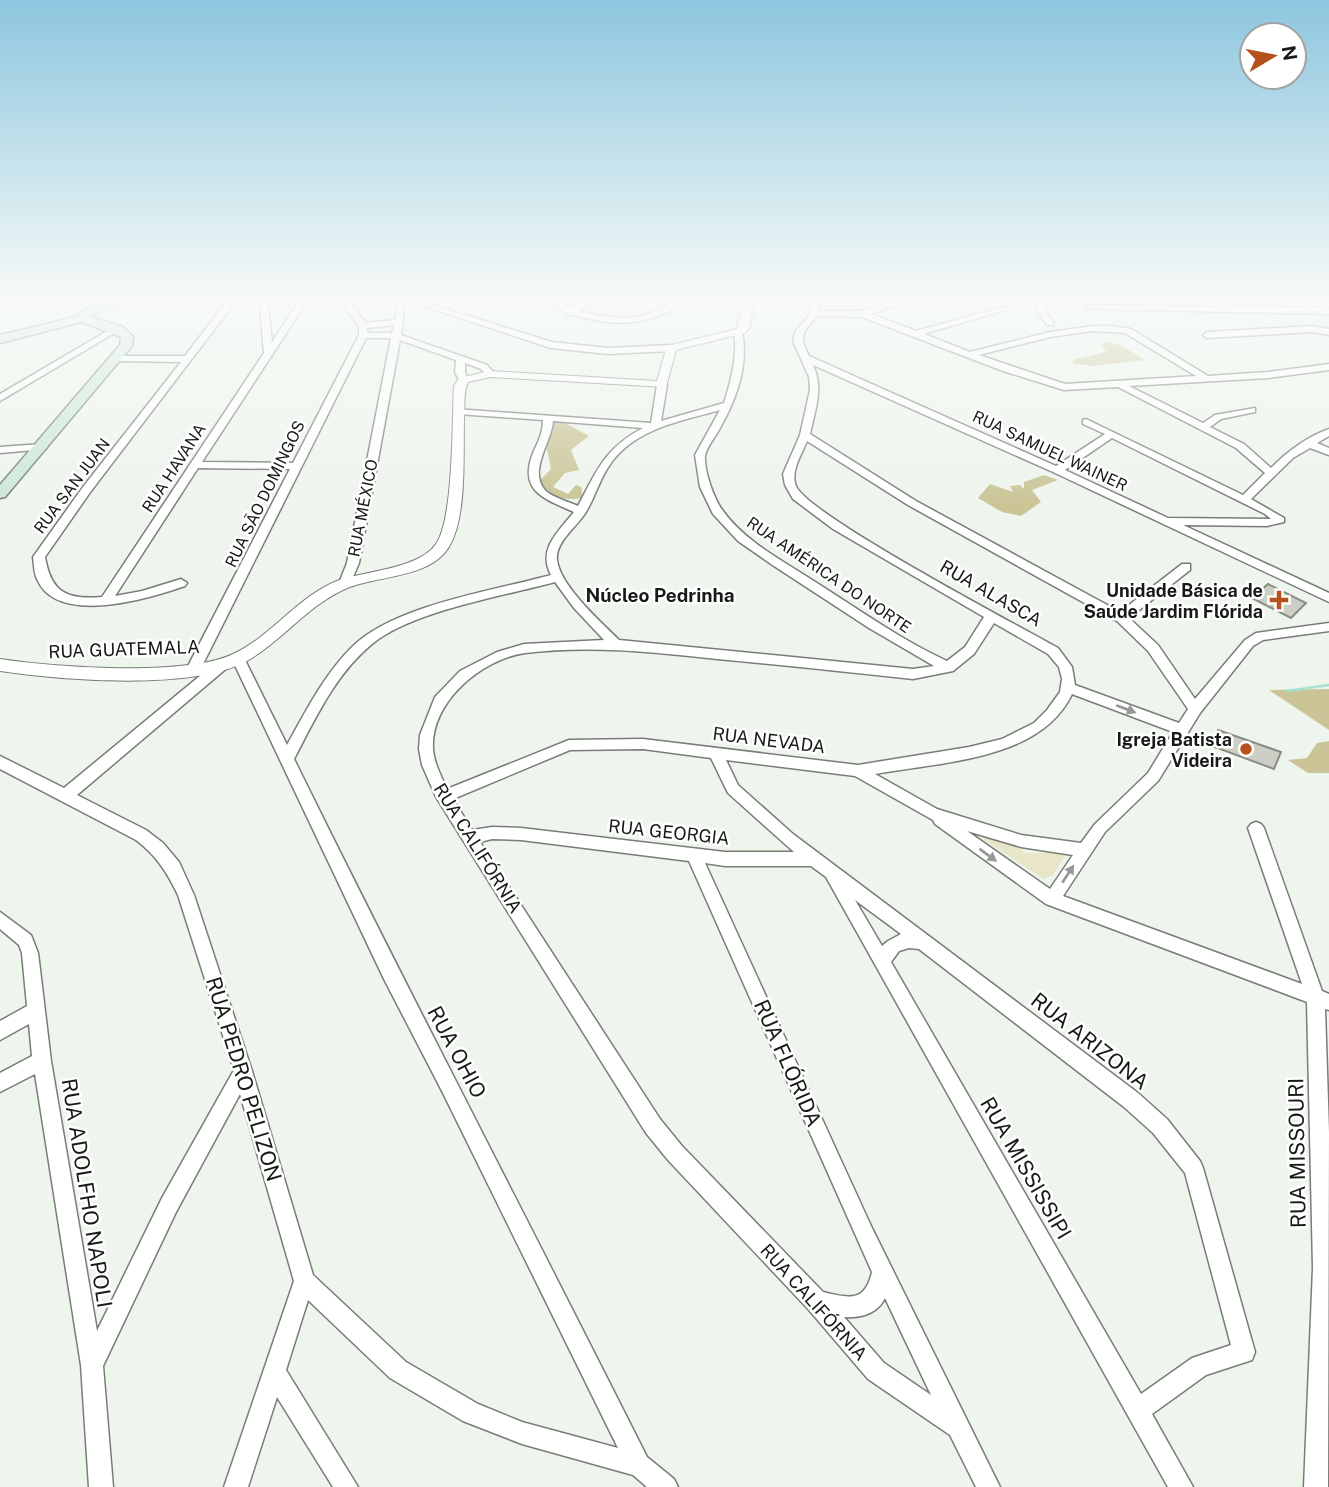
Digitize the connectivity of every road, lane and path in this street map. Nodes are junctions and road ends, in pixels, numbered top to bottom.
1 (54, 366) edge
2 (110, 366) edge
3 (181, 366) edge
4 (259, 366) edge
5 (345, 366) edge
6 (390, 366) edge
7 (460, 366) edge
8 (482, 366) edge
9 (667, 366) edge
10 (738, 366) edge
11 (809, 366) edge
12 (824, 366) edge
13 (1003, 366) edge
14 (1186, 366) edge
15 (1329, 367) edge
16 (490, 374) junction
17 (1207, 379) junction
18 (463, 380) junction
19 (662, 385) junction
20 (1121, 385) junction
21 (0, 398) edge
22 (728, 405) junction
23 (1252, 410) dead end
24 (458, 411) junction
25 (548, 418) junction
26 (1086, 422) dead end
27 (655, 426) junction
28 (1204, 427) junction
29 (1329, 432) edge
30 (1112, 434) junction
31 (805, 435) junction
32 (1308, 443) junction
33 (42, 447) junction
34 (0, 450) edge
35 (1329, 452) edge
36 (195, 465) junction
37 (295, 466) junction
38 (1058, 470) junction
39 (1271, 473) junction
40 (0, 494) edge
41 (1245, 499) junction
42 (581, 511) junction
43 (1163, 520) junction
44 (1186, 567) dead end
45 (558, 577) junction
46 (181, 583) dead end
47 (345, 583) junction
48 (1329, 598) edge
49 (105, 601) junction
50 (991, 616) junction
51 (1121, 618) junction
52 (1329, 627) edge
53 (616, 644) junction
54 (236, 658) junction
55 (0, 665) edge
56 (194, 668) junction
57 (947, 668) junction
58 (1070, 688) junction
59 (1195, 709) junction
60 (1182, 730) junction
61 (716, 753) junction
62 (287, 758) junction
63 (0, 762) edge
64 (858, 771) junction
65 (64, 797) junction
66 (443, 797) junction
67 (933, 814) junction
68 (1256, 828) dead end
69 (474, 844) junction
70 (1084, 850) junction
71 (694, 855) junction
72 (813, 859) junction
73 (832, 873) junction
74 (1052, 899) junction
75 (0, 919) edge
76 (925, 942) junction
77 (882, 962) junction
78 (1322, 1000) edge
79 (36, 1011) junction
80 (0, 1031) edge
81 (42, 1061) junction
82 (243, 1070) junction
83 (0, 1083) edge
84 (1326, 1269) edge
85 (883, 1271) junction
86 (304, 1281) junction
87 (817, 1302) junction
88 (92, 1365) junction
89 (274, 1371) junction
90 (1138, 1410) junction
91 (959, 1427) junction
92 (639, 1465) junction
93 (101, 1487) edge
94 (236, 1487) edge
95 (346, 1487) edge
96 (666, 1487) edge
97 (988, 1487) edge
98 (1181, 1487) edge
99 (1316, 1487) edge

1 - 21 street
2 - 33 main road
3 - 49 street, RUA SAN JUAN
4 - 36 street, RUA HAVANA
5 - 37 street, RUA SÃO DOMINGOS
6 - 47 street, RUA MÉXICO
7 - 18 street
8 - 16 street
9 - 19 street
10 - 22 street, RUA AMÉRICA DO NORTE
11 - 31 street, RUA ALASCA
12 - 38 street, RUA SAMUEL WAINER
13 - 20 street
14 - 17 street
15 - 17 street
16 - 18 street
16 - 19 street
17 - 20 street
18 - 24 street
19 - 27 street
20 - 28 street
22 - 27 street
22 - 57 street, RUA AMÉRICA DO NORTE
23 - 28 street
24 - 25 street
24 - 47 street
25 - 27 street
25 - 42 street
26 - 30 street
27 - 42 street
28 - 39 street
29 - 32 street
30 - 38 street
30 - 41 street
31 - 50 street, RUA ALASCA
31 - 51 street
32 - 35 street
32 - 39 street
33 - 34 street
33 - 40 main road
36 - 37 street
36 - 49 street, RUA HAVANA
37 - 56 street, RUA SÃO DOMINGOS
38 - 43 street, RUA SAMUEL WAINER
39 - 41 street
41 - 43 street
42 - 45 street
43 - 48 street, RUA SAMUEL WAINER
44 - 51 street
45 - 53 street
45 - 62 street
46 - 49 street, RUA SAN JUAN
47 - 54 street
50 - 57 street
50 - 58 street, RUA ALASCA
51 - 59 street
52 - 59 street
53 - 57 street, RUA CALIFÓRNIA
53 - 66 street, RUA CALIFÓRNIA
54 - 56 street, RUA GUATEMALA
54 - 62 street, RUA OHIO
54 - 65 street
55 - 56 street, RUA GUATEMALA
58 -> 60 street
58 - 64 street
59 - 60 street
60 - 70 street
61 - 64 street, RUA NEVADA
61 - 66 street, RUA NEVADA
61 - 72 street, RUA ARIZONA
62 - 92 street, RUA OHIO
63 - 65 street, RUA PEDRO PELIZON
64 - 67 street, RUA NEVADA
65 - 82 street, RUA PEDRO PELIZON
66 - 69 street, RUA CALIFÓRNIA
67 - 70 street, RUA NEVADA
67 -> 74 street
68 - 78 street, RUA MISSOURI
69 - 71 street, RUA GEORGIA
69 - 87 street, RUA CALIFÓRNIA
74 -> 70 street
71 - 72 street, RUA GEORGIA
71 - 85 street, RUA FLÓRIDA
72 - 73 street, RUA ARIZONA
73 - 76 street, RUA ARIZONA
73 - 77 street, RUA MISSISSIPI
74 - 78 street
75 - 79 street, RUA ADOLFHO NAPOLI
76 - 77 street
76 - 90 street, RUA ARIZONA
77 - 90 street, RUA MISSISSIPI
78 - 84 street, RUA MISSOURI
79 - 80 street
79 - 81 street, RUA ADOLFHO NAPOLI
81 - 83 street
81 - 88 street, RUA ADOLFHO NAPOLI
82 - 86 street, RUA PEDRO PELIZON
82 - 88 street
84 - 99 street, RUA MISSOURI
85 - 87 street
85 - 91 street, RUA FLÓRIDA
86 - 89 street
86 - 92 street
87 - 91 street, RUA CALIFÓRNIA
88 - 93 street, RUA ADOLFHO NAPOLI
89 - 94 street
89 - 95 street
90 - 98 street, RUA MISSISSIPI
91 - 97 street, RUA FLÓRIDA
92 - 96 street

